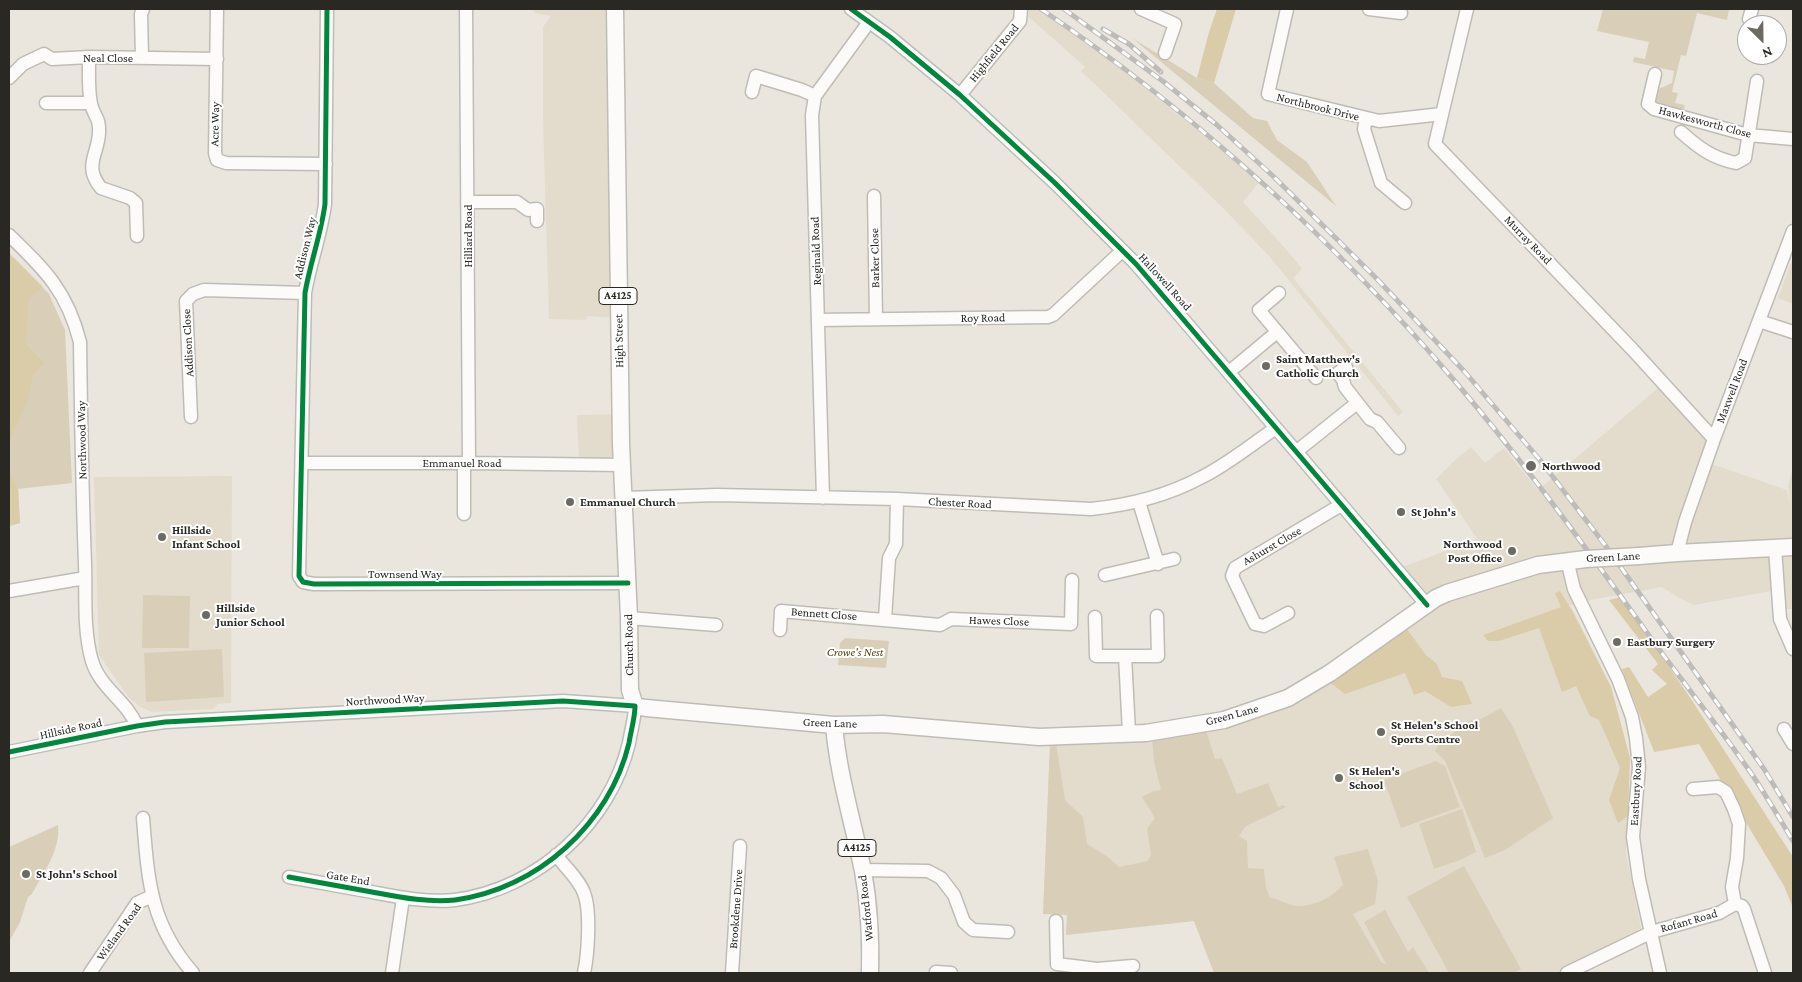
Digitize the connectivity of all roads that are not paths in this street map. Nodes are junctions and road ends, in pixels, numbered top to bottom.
1 (143, 9) edge
2 (217, 9) edge
3 (327, 9) edge
4 (466, 9) edge
5 (615, 9) edge
6 (850, 9) edge
7 (1141, 9) edge
8 (1287, 9) edge
9 (1369, 9) edge
10 (1467, 9) edge
11 (1401, 13) dead end
12 (1021, 15) edge
13 (869, 22) junction
14 (1165, 53) dead end
15 (89, 57) junction
16 (142, 58) junction
17 (217, 59) junction
18 (1655, 74) dead end
19 (9, 78) edge
20 (1757, 81) dead end
21 (752, 92) dead end
22 (960, 95) junction
23 (815, 96) junction
24 (46, 103) dead end
25 (91, 103) junction
26 (1442, 114) junction
27 (1366, 118) junction
28 (1681, 132) dead end
29 (1748, 135) junction
30 (1793, 138) edge
31 (326, 164) junction
32 (874, 196) dead end
33 (467, 202) junction
34 (1405, 203) dead end
35 (538, 221) dead end
36 (1793, 231) edge
37 (9, 234) edge
38 (137, 236) dead end
39 (1122, 251) junction
40 (305, 293) junction
41 (1279, 293) dead end
42 (876, 319) junction
43 (818, 320) junction
44 (1759, 321) junction
45 (1277, 332) junction
46 (1793, 332) edge
47 (1346, 367) dead end
48 (1230, 372) junction
49 (1316, 378) dead end
50 (1357, 403) junction
51 (191, 417) dead end
52 (1276, 428) junction
53 (1714, 439) junction
54 (1399, 448) dead end
55 (1297, 451) junction
56 (302, 463) junction
57 (467, 463) junction
58 (622, 465) junction
59 (624, 498) junction
60 (823, 498) junction
61 (897, 499) junction
62 (1139, 502) junction
63 (1340, 505) junction
64 (464, 514) dead end
65 (1793, 547) edge
66 (1775, 548) junction
67 (1677, 552) junction
68 (1174, 559) dead end
69 (1567, 560) junction
70 (1158, 564) junction
71 (1104, 575) dead end
72 (85, 578) junction
73 (1072, 580) dead end
74 (628, 583) junction
75 (9, 591) edge
76 (1427, 605) junction
77 (1288, 613) dead end
78 (1156, 616) dead end
79 (1095, 617) dead end
80 (629, 618) junction
81 (885, 619) junction
82 (716, 625) dead end
83 (780, 630) dead end
84 (1793, 649) edge
85 (1125, 656) junction
86 (635, 706) junction
87 (834, 725) junction
88 (137, 726) junction
89 (1784, 729) dead end
90 (1129, 733) junction
91 (1793, 744) edge
92 (9, 752) edge
93 (1693, 789) dead end
94 (143, 818) dead end
95 (740, 846) dead end
96 (556, 856) junction
97 (862, 870) junction
98 (290, 878) dead end
99 (152, 896) junction
100 (403, 898) junction
101 (1735, 904) junction
102 (1056, 921) dead end
103 (1008, 932) dead end
104 (1652, 932) junction
105 (1133, 966) dead end
106 (1097, 971) edge
107 (936, 972) dead end
108 (90, 973) edge
109 (193, 973) edge
110 (392, 973) edge
111 (584, 973) edge
112 (732, 973) edge
113 (870, 973) edge
114 (951, 973) edge
115 (1567, 973) edge
116 (1660, 973) edge
117 (1765, 973) edge

1 - 16 street
2 - 17 street, Acre Way
3 - 31 street, Addison Way
4 - 33 street, Hilliard Road
5 - 58 main road, High Street / A4125
6 - 13 street, Hallowell Road
7 - 14 street
8 - 27 street, Northbrook Drive
9 - 11 street
10 - 26 street, Murray Road
12 - 22 street, Highfield Road
13 - 22 street, Hallowell Road
13 - 23 street, Reginald Road
15 - 16 street, Neal Close
15 - 19 street, Neal Close
15 - 25 street
16 - 17 street, Neal Close
17 - 31 street, Acre Way
18 - 29 street, Hawkesworth Close
20 - 29 street
21 - 23 street
22 - 39 street, Hallowell Road
23 - 43 street, Reginald Road
24 - 25 street
25 - 38 street
26 - 27 street
26 - 53 street, Murray Road
27 - 34 street
28 - 29 street
29 - 30 street, Hawkesworth Close
31 - 40 street, Addison Way
32 - 42 street, Barker Close
33 - 35 street
33 - 57 street, Hilliard Road
36 - 44 street, Maxwell Road
37 - 72 street, Northwood Way
39 - 42 street, Roy Road
39 - 48 street, Hallowell Road
40 - 51 street, Addison Close
40 - 56 street, Addison Way
41 - 45 street
42 - 43 street, Roy Road
43 - 60 street, Reginald Road
44 - 46 street
44 - 53 street, Maxwell Road
45 - 48 street
45 - 49 street
47 - 50 street
48 - 52 street, Hallowell Road
50 - 54 street
50 - 55 street
52 - 55 street, Hallowell Road
52 - 62 street, Chester Road
53 - 67 street, Maxwell Road
55 - 63 street, Hallowell Road
56 - 57 street, Emmanuel Road
56 - 74 street, Townsend Way
57 - 58 street, Emmanuel Road
57 - 64 street, Hilliard Road
58 - 59 main road, High Street / A4125
59 - 60 street, Chester Road
59 - 74 main road, High Street / A4125
60 - 61 street, Chester Road
61 - 62 street, Chester Road
61 - 81 street
62 - 70 street
63 - 76 street, Hallowell Road
63 - 77 street, Ashurst Close
65 - 66 main road, Green Lane
66 - 67 main road, Green Lane
66 - 84 street
67 - 69 main road, Green Lane, bridge
68 - 70 street
69 - 76 main road, Green Lane
69 - 104 street, Eastbury Road
70 - 71 street
72 - 75 street
72 - 88 street, Northwood Way
73 - 81 street, Hawes Close
74 - 80 main road, Church Road / A4125
76 - 90 main road, Green Lane
78 - 85 street
79 - 85 street
80 - 82 street
80 - 86 main road, Church Road / A4125
81 - 83 street, Bennett Close
85 - 90 street
86 - 87 main road, Green Lane
86 - 88 street, Northwood Way
86 - 96 street, Gate End
87 - 90 main road, Green Lane
87 - 97 main road, Watford Road / A4125
88 - 92 street, Hillside Road
89 - 91 street
93 - 101 street
94 - 99 street
95 - 112 street, Brookdene Drive
96 - 100 street, Gate End
96 - 111 street
97 - 103 street
97 - 113 main road, Watford Road / A4125
98 - 100 street, Gate End
99 - 108 street, Wieland Road
99 - 109 street
100 - 110 street
101 - 104 street, Rofant Road
101 - 117 street
102 - 106 street
104 - 115 street, Rofant Road
104 - 116 street, Eastbury Road
105 - 106 street
107 - 114 street

